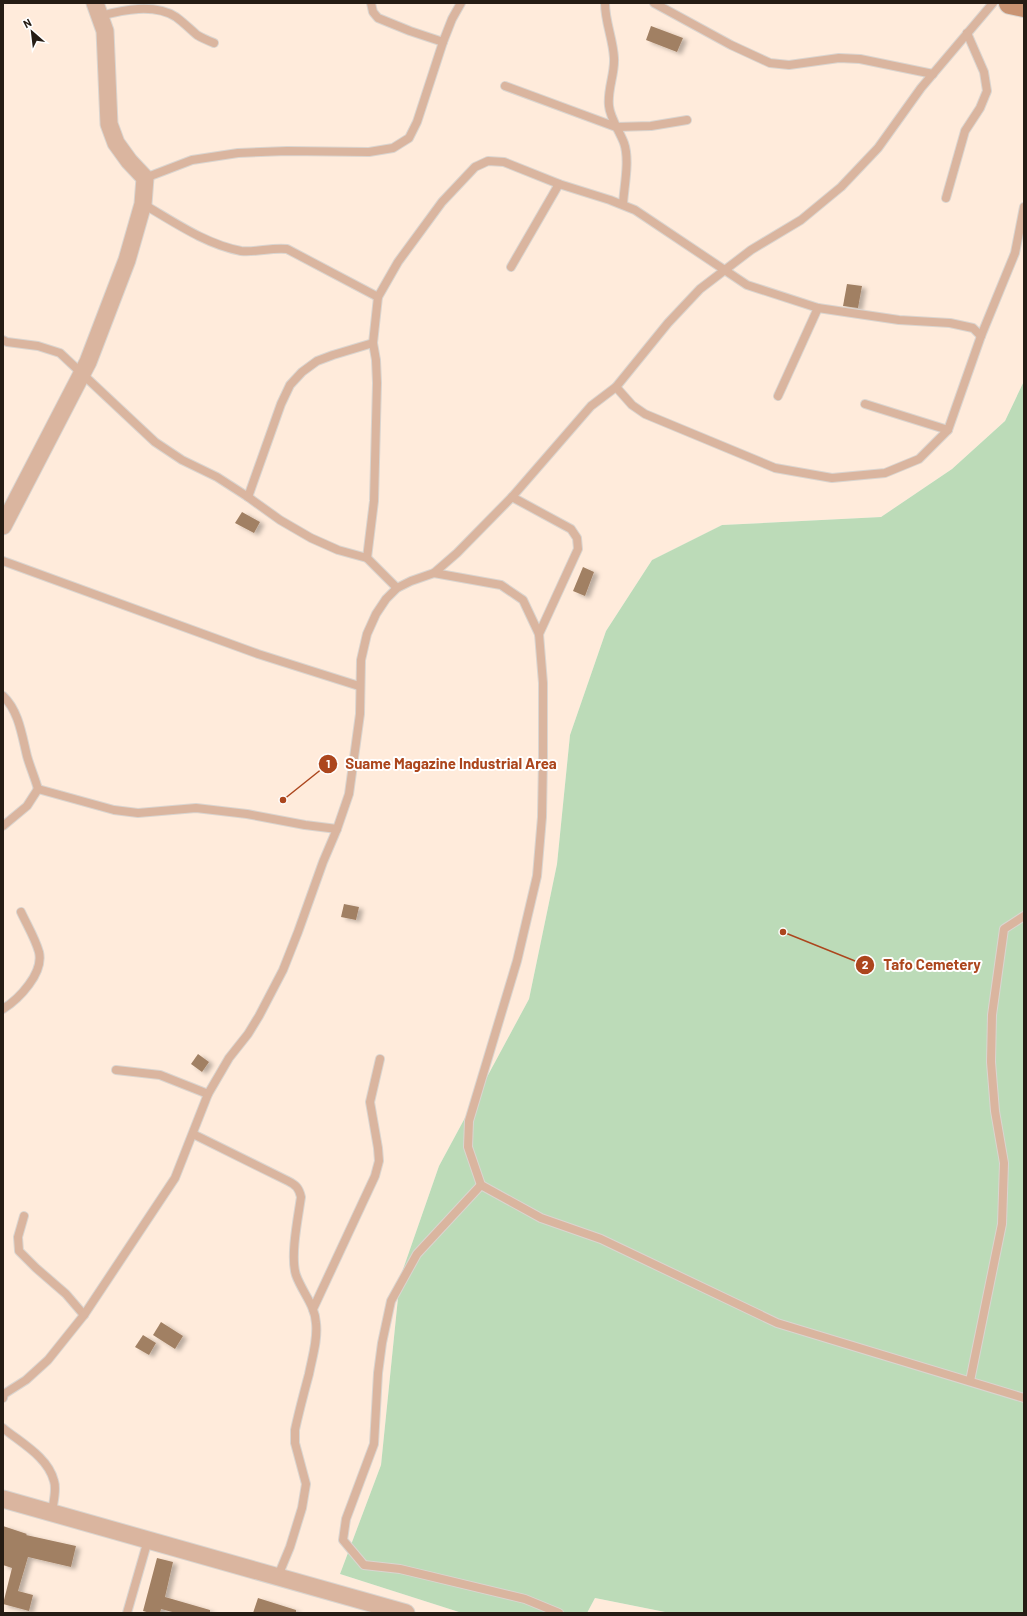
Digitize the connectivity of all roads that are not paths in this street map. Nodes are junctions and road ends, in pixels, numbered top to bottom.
1 (371, 3) edge
2 (461, 3) edge
3 (605, 3) edge
4 (654, 3) edge
5 (993, 3) edge
6 (1010, 3) edge
7 (1024, 6) edge
8 (97, 9) edge
9 (967, 33) junction
10 (443, 42) junction
11 (214, 43) dead end
12 (933, 74) junction
13 (505, 86) dead end
14 (686, 120) dead end
15 (616, 127) junction
16 (145, 178) junction
17 (559, 184) junction
18 (946, 198) dead end
19 (143, 204) junction
20 (623, 204) junction
21 (1024, 207) edge
22 (511, 267) dead end
23 (723, 270) junction
24 (378, 298) junction
25 (818, 308) junction
26 (981, 336) junction
27 (3, 340) edge
28 (373, 343) junction
29 (82, 374) junction
30 (616, 387) junction
31 (778, 396) dead end
32 (865, 404) dead end
33 (948, 430) junction
34 (248, 497) junction
35 (512, 497) junction
36 (3, 526) edge
37 (367, 558) junction
38 (3, 561) edge
39 (434, 573) junction
40 (397, 588) junction
41 (539, 634) junction
42 (360, 686) junction
43 (3, 696) edge
44 (38, 789) junction
45 (3, 826) edge
46 (337, 829) junction
47 (20, 912) dead end
48 (1024, 916) edge
49 (3, 1010) edge
50 (380, 1059) dead end
51 (116, 1070) dead end
52 (208, 1094) junction
53 (193, 1134) junction
54 (480, 1186) junction
55 (24, 1216) dead end
56 (313, 1309) junction
57 (84, 1315) junction
58 (970, 1381) junction
59 (4, 1394) edge
60 (1024, 1398) edge
61 (3, 1428) edge
62 (3, 1499) edge
63 (52, 1512) junction
64 (148, 1540) junction
65 (278, 1576) junction
66 (126, 1613) edge
67 (406, 1613) edge
68 (560, 1613) edge

1 - 10 lane
2 - 10 lane
3 - 15 lane
4 - 12 lane
5 - 9 lane
6 - 7 street
8 - 11 lane
8 - 16 street
9 - 12 lane
9 - 18 lane
10 - 16 lane
12 - 23 lane
13 - 15 lane
14 - 15 lane
15 - 20 lane
16 - 19 street
17 - 20 lane
17 - 22 lane
17 - 24 lane
19 - 24 lane
19 - 29 street
20 - 23 lane
21 - 26 lane
23 - 25 lane
23 - 30 lane
24 - 28 lane
25 - 26 lane
25 - 31 lane
26 - 33 lane
27 - 29 lane
28 - 34 lane
28 - 37 lane
29 - 34 lane
29 - 36 street
30 - 33 lane
30 - 35 lane
32 - 33 lane
34 - 37 lane
35 - 39 lane
35 - 41 lane
37 - 40 lane
38 - 42 lane
39 - 40 lane
39 - 41 lane
40 - 42 lane
41 - 54 lane
42 - 46 lane
43 - 44 lane
44 - 45 lane
44 - 46 lane
46 - 52 lane
47 - 49 lane
48 - 58 lane
50 - 56 lane
51 - 52 lane
52 - 53 lane
53 - 56 lane
53 - 57 lane
54 - 58 lane
54 - 68 lane
55 - 57 lane
56 - 65 lane
57 - 59 lane
58 - 60 lane
61 - 63 lane
62 - 63 street
63 - 64 street
64 - 65 street
64 - 66 lane
65 - 67 street

